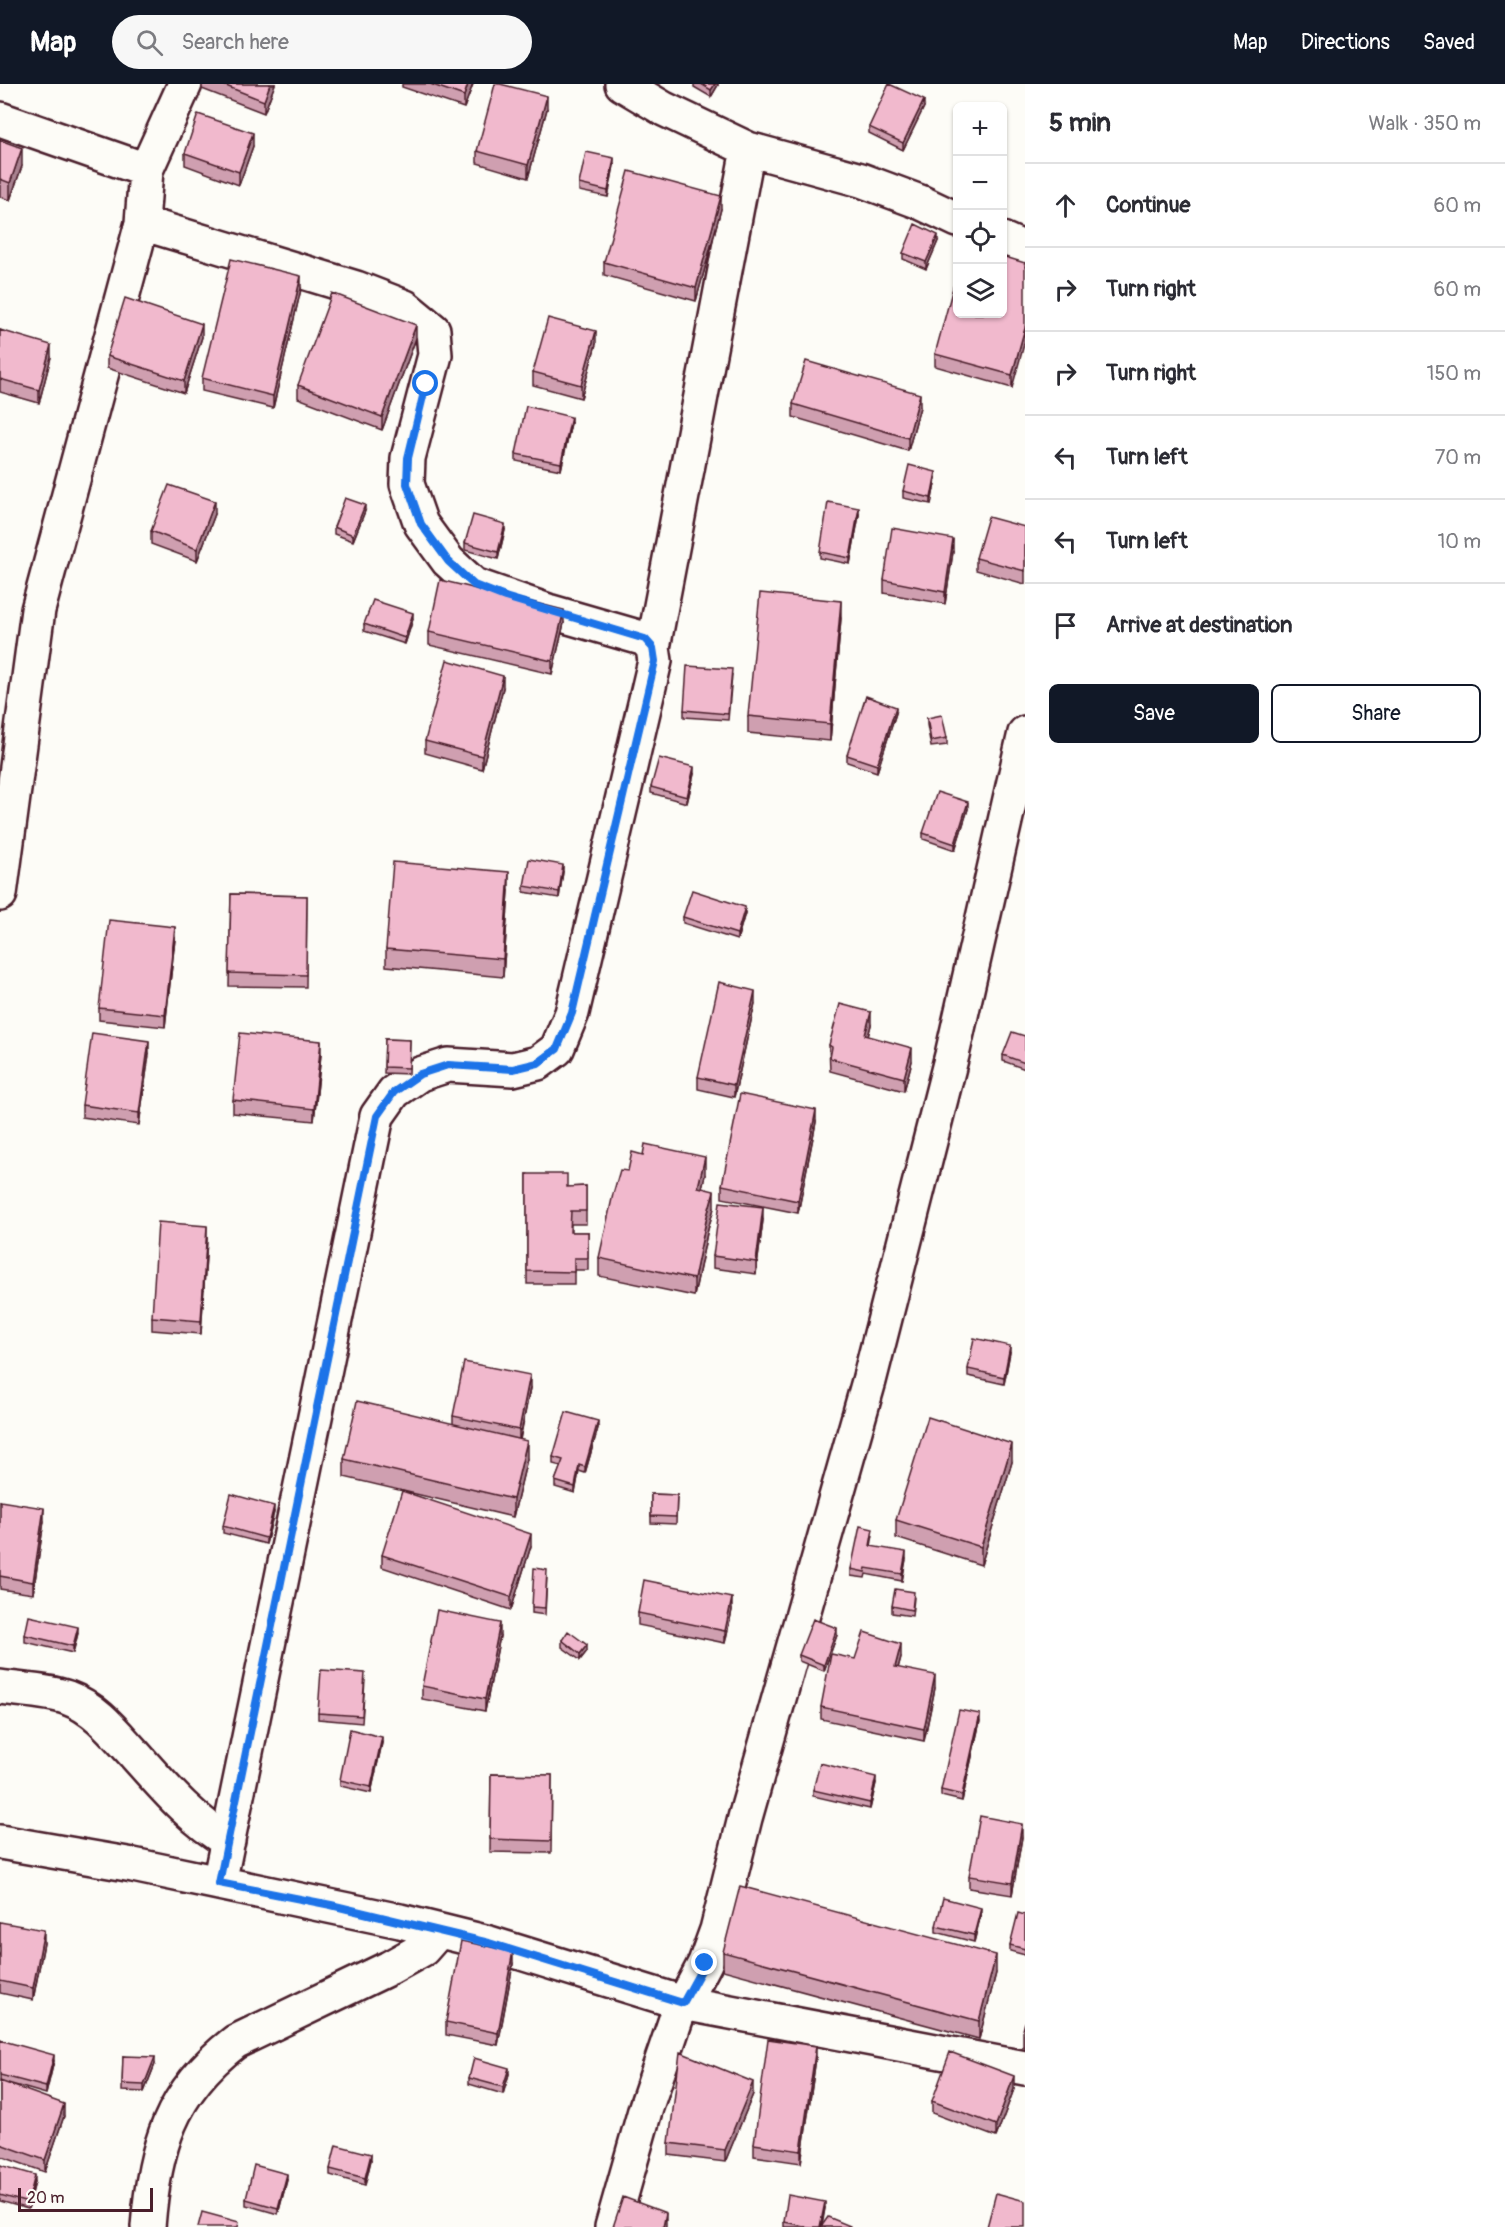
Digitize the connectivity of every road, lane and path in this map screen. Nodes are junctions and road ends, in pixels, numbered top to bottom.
1 (185, 84) edge
2 (622, 84) edge
3 (0, 119) edge
4 (748, 149) junction
5 (146, 170) junction
6 (953, 218) edge
7 (142, 223) junction
8 (1007, 241) edge
9 (1025, 249) edge
10 (653, 648) junction
11 (1025, 734) edge
12 (0, 894) edge
13 (0, 1687) edge
14 (228, 1841) junction
15 (0, 1842) edge
16 (219, 1883) junction
17 (438, 1932) junction
18 (683, 2003) junction
19 (1025, 2068) edge
20 (148, 2227) edge
21 (612, 2227) edge

1 - 5 street
2 - 4 street
3 - 5 street
4 - 6 street
4 - 10 street
5 - 7 street
7 - 10 street
7 - 12 street
8 - 9 street
10 - 14 street
11 - 18 street
13 - 14 street
14 - 16 street
15 - 16 street
16 - 17 street
17 - 18 street
17 - 20 street
18 - 19 street
18 - 21 street

